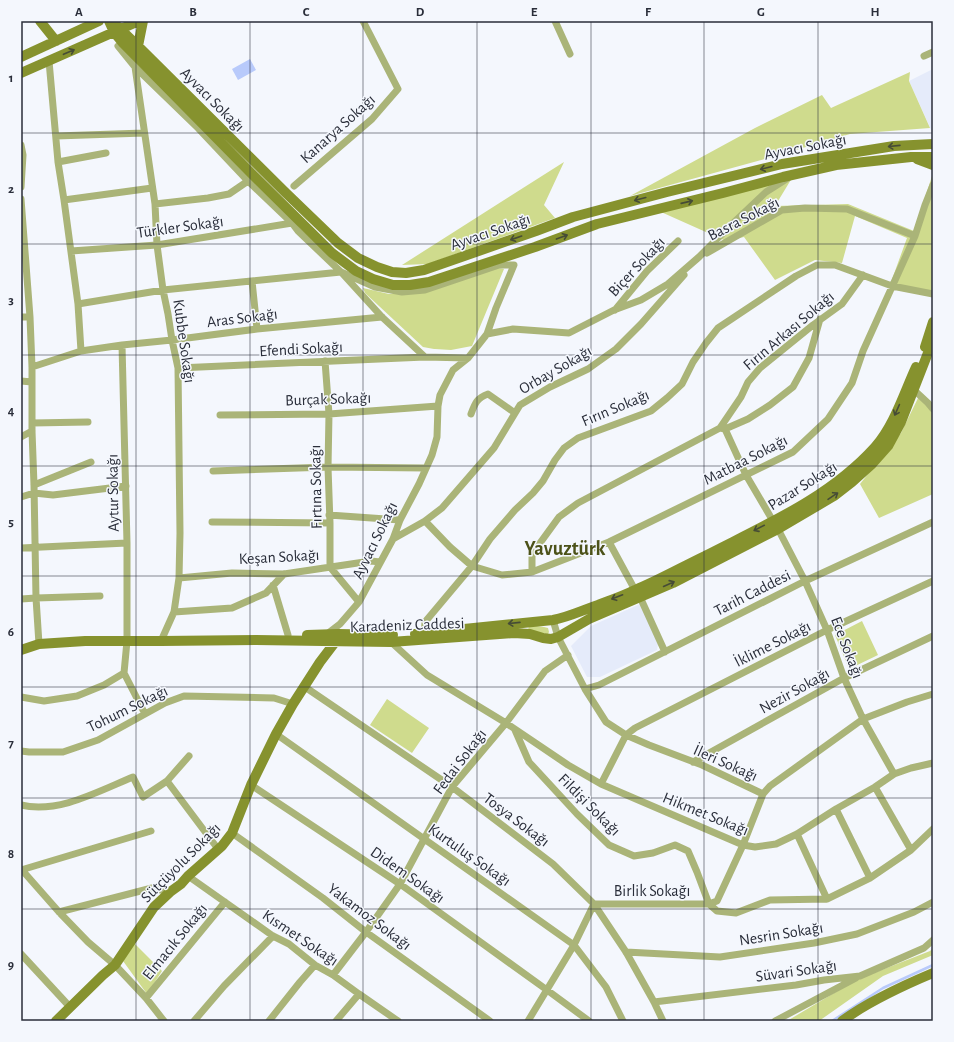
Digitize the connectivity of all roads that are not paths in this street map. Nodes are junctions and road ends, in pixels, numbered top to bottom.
1 (40, 21) edge
2 (99, 21) edge
3 (110, 21) edge
4 (139, 21) edge
5 (143, 21) edge
6 (363, 21) edge
7 (555, 21) edge
8 (114, 32) junction
9 (56, 41) junction
10 (120, 44) junction
11 (138, 46) junction
12 (933, 52) edge
13 (570, 54) dead end
14 (924, 56) dead end
15 (21, 57) edge
16 (49, 61) junction
17 (135, 67) junction
18 (21, 73) edge
19 (144, 134) junction
20 (56, 136) junction
21 (933, 144) edge
22 (21, 145) edge
23 (106, 153) dead end
24 (911, 157) junction
25 (933, 157) edge
26 (58, 162) junction
27 (933, 165) edge
28 (793, 175) junction
29 (248, 181) junction
30 (933, 185) edge
31 (294, 186) dead end
32 (21, 187) edge
33 (152, 188) junction
34 (21, 199) edge
35 (64, 200) junction
36 (154, 204) junction
37 (292, 223) junction
38 (915, 236) junction
39 (678, 241) dead end
40 (157, 245) junction
41 (71, 251) junction
42 (699, 257) junction
43 (341, 272) junction
44 (863, 275) junction
45 (252, 281) junction
46 (892, 286) junction
47 (163, 290) junction
48 (933, 294) edge
49 (78, 304) junction
50 (614, 310) junction
51 (30, 317) junction
52 (382, 317) junction
53 (21, 318) edge
54 (820, 319) junction
55 (933, 322) edge
56 (257, 328) junction
57 (487, 334) junction
58 (172, 340) junction
59 (933, 340) edge
60 (122, 344) junction
61 (81, 351) junction
62 (425, 357) junction
63 (468, 358) junction
64 (325, 361) junction
65 (32, 367) junction
66 (178, 368) junction
67 (21, 382) edge
68 (32, 382) junction
69 (914, 390) junction
70 (438, 406) junction
71 (933, 409) edge
72 (515, 413) junction
73 (329, 414) junction
74 (472, 414) dead end
75 (220, 415) dead end
76 (88, 422) dead end
77 (32, 423) junction
78 (722, 428) junction
79 (32, 431) junction
80 (21, 437) edge
81 (91, 462) dead end
82 (328, 467) junction
83 (426, 468) junction
84 (213, 471) dead end
85 (746, 475) junction
86 (34, 484) junction
87 (126, 486) junction
88 (34, 493) junction
89 (21, 497) edge
90 (329, 515) junction
91 (400, 520) junction
92 (425, 521) junction
93 (212, 522) dead end
94 (933, 522) edge
95 (330, 523) junction
96 (775, 525) junction
97 (393, 539) junction
98 (609, 542) junction
99 (127, 543) junction
100 (36, 547) junction
101 (21, 548) edge
102 (380, 562) junction
103 (472, 566) junction
104 (330, 567) junction
105 (532, 572) junction
106 (284, 574) junction
107 (179, 578) junction
108 (933, 581) edge
109 (805, 582) junction
110 (273, 585) junction
111 (638, 594) junction
112 (100, 596) dead end
113 (36, 598) junction
114 (21, 600) edge
115 (359, 602) junction
116 (174, 612) junction
117 (553, 620) junction
118 (827, 630) junction
119 (338, 633) junction
120 (288, 635) junction
121 (933, 636) edge
122 (325, 637) junction
123 (424, 637) junction
124 (558, 637) junction
125 (391, 639) junction
126 (256, 640) junction
127 (127, 641) junction
128 (161, 641) junction
129 (39, 644) junction
130 (21, 650) edge
131 (665, 652) junction
132 (568, 655) junction
133 (320, 662) junction
134 (124, 673) junction
135 (844, 678) junction
136 (305, 686) junction
137 (585, 689) junction
138 (933, 694) edge
139 (21, 697) edge
140 (293, 704) junction
141 (145, 714) junction
142 (863, 719) junction
143 (506, 723) junction
144 (515, 729) junction
145 (276, 734) junction
146 (626, 735) junction
147 (21, 751) edge
148 (189, 756) dead end
149 (693, 762) junction
150 (933, 763) edge
151 (894, 774) junction
152 (167, 781) junction
153 (601, 784) junction
154 (251, 785) junction
155 (452, 787) junction
156 (875, 787) junction
157 (763, 794) junction
158 (21, 805) edge
159 (836, 809) junction
160 (932, 829) edge
161 (151, 831) dead end
162 (232, 833) junction
163 (797, 834) junction
164 (933, 838) edge
165 (424, 839) junction
166 (743, 845) junction
167 (218, 850) junction
168 (911, 850) junction
169 (22, 870) edge
170 (188, 876) junction
171 (870, 878) junction
172 (400, 884) junction
173 (170, 892) junction
174 (827, 899) junction
175 (224, 902) junction
176 (933, 902) edge
177 (594, 904) junction
178 (709, 904) junction
179 (59, 912) junction
180 (366, 932) junction
181 (273, 936) junction
182 (933, 940) edge
183 (574, 945) junction
184 (626, 952) junction
185 (21, 954) edge
186 (115, 965) junction
187 (315, 965) junction
188 (933, 973) edge
189 (333, 975) junction
190 (860, 976) junction
191 (547, 990) junction
192 (358, 994) junction
193 (146, 998) junction
194 (654, 1002) junction
195 (70, 1007) junction
196 (56, 1021) edge
197 (164, 1021) edge
198 (194, 1021) edge
199 (269, 1021) edge
200 (336, 1021) edge
201 (398, 1021) edge
202 (490, 1021) edge
203 (528, 1021) edge
204 (589, 1021) edge
205 (622, 1021) edge
206 (663, 1021) edge
207 (775, 1021) edge
208 (842, 1021) edge

1 - 9 main road
2 - 9 main road
3 - 8 main road
4 - 8 main road
5 - 11 main road
6 - 31 street, Kanarya Sokağı
7 - 13 street
8 - 10 main road, Ayvacı Sokağı
8 - 11 main road, Ayvacı Sokağı
16 -> 8 main road
9 - 15 main road
10 - 17 street, Ayvacı Sokağı
10 -> 28 main road, Ayvacı Sokağı
21 -> 11 main road, Ayvacı Sokağı
12 - 14 street
16 - 18 main road
16 - 20 street
17 - 19 street, Kubbe Sokağı
17 - 29 street, Ayvacı Sokağı
19 - 20 street
19 - 33 street, Kubbe Sokağı
20 - 26 street
22 - 32 street
23 - 26 street
24 - 25 main road, Ayvacı Sokağı
24 - 27 main road
24 - 28 main road, Ayvacı Sokağı
26 - 35 street
28 - 42 street, Ayvacı Sokağı
29 - 36 street
29 - 37 street, Ayvacı Sokağı
30 - 38 street, Matbaa Sokağı
33 - 35 street
33 - 36 street, Kubbe Sokağı
34 - 51 street
35 - 41 street
36 - 40 street, Kubbe Sokağı
37 - 40 street, Türkler Sokağı
37 - 43 street, Ayvacı Sokağı
38 - 42 street, Basra Sokağı
38 - 46 street, Matbaa Sokağı
39 - 50 street, Biçer Sokağı
40 - 41 street, Türkler Sokağı
40 - 47 street, Kubbe Sokağı
41 - 49 street
42 - 50 street, Ayvacı Sokağı
42 - 72 street, Orbay Sokağı
43 - 45 street
43 - 52 street, Ayvacı Sokağı
43 - 57 street
44 - 46 street, Fırın Sokağı
44 - 54 street, Fırın Arkası Sokağı
44 - 103 street, Fırın Sokağı
45 - 47 street
45 - 56 street
46 - 48 street, Fırın Sokağı
46 - 85 street, Matbaa Sokağı
47 - 49 street
47 - 58 street, Kubbe Sokağı
49 - 61 street
50 - 57 street, Ayvacı Sokağı
51 - 53 street
51 - 65 street
52 - 56 street, Aras Sokağı
52 - 62 street, Ayvacı Sokağı
54 - 78 street, Fırın Arkası Sokağı
54 - 78 street
55 -> 96 main road, Pazar Sokağı
56 - 58 street, Aras Sokağı
57 - 63 street, Ayvacı Sokağı
58 - 60 street, Aras Sokağı
58 - 66 street, Kubbe Sokağı
59 - 69 main road, Pazar Sokağı
60 - 61 street, Aras Sokağı
60 - 87 street, Aytur Sokağı
61 - 65 street, Aras Sokağı
62 - 63 street
62 - 64 street, Efendi Sokağı
63 - 70 street, Ayvacı Sokağı
64 - 66 street, Efendi Sokağı
64 - 73 street, Fırtına Sokağı
65 - 68 street
66 - 107 street, Kubbe Sokağı
67 - 68 street
68 - 77 street
69 - 71 street
96 -> 69 main road, Pazar Sokağı
70 - 73 street, Burçak Sokağı
70 - 83 street, Ayvacı Sokağı
72 - 74 street
72 - 92 street, Orbay Sokağı
73 - 75 street, Burçak Sokağı
73 - 82 street, Fırtına Sokağı
76 - 77 street
77 - 79 street
78 - 85 street, Ece Sokağı
78 - 105 street
79 - 80 street
79 - 86 street
81 - 86 street
82 - 83 street
82 - 84 street
82 - 90 street, Fırtına Sokağı
83 - 91 street, Ayvacı Sokağı
85 - 96 street, Ece Sokağı
85 - 98 street, Matbaa Sokağı
86 - 88 street
87 - 88 street
87 - 99 street, Aytur Sokağı
88 - 89 street
88 - 100 street
90 - 91 street
90 - 95 street, Fırtına Sokağı
91 - 97 street, Ayvacı Sokağı
92 - 97 street, Orbay Sokağı
92 - 103 street
93 - 95 street
94 - 109 street, Tarih Caddesi
95 - 104 street, Fırtına Sokağı
96 - 109 street, Ece Sokağı
96 - 111 main road, Pazar Sokağı
97 - 102 street, Ayvacı Sokağı
98 - 105 street, Matbaa Sokağı
98 - 111 street
99 - 100 street
99 - 127 street, Aytur Sokağı
100 - 101 street
100 - 113 street
102 - 104 street, Keşan Sokağı
102 - 115 street, Ayvacı Sokağı
103 - 105 street, Matbaa Sokağı
103 - 123 street, Fırın Sokağı
104 - 106 street, Keşan Sokağı
104 - 115 street
106 - 107 street, Keşan Sokağı
106 - 110 street
107 - 116 street, Kubbe Sokağı
108 - 118 street, İklime Sokağı
109 - 118 street, Ece Sokağı
109 - 131 street, Tarih Caddesi
110 - 116 street
110 - 120 street
111 -> 117 main road, Pazar Sokağı
111 - 124 main road, Pazar Sokağı
111 - 131 street
112 - 113 street
113 - 114 street
113 - 129 street
115 - 119 street, Ayvacı Sokağı
116 - 128 street, Kubbe Sokağı
117 -> 123 main road, Karadeniz Caddesi
117 - 124 street, İleri Sokağı
118 - 135 street, Ece Sokağı
118 - 146 street, İklime Sokağı
119 - 122 main road, Karadeniz Caddesi
119 - 122 street, Ayvacı Sokağı
119 - 125 main road, Karadeniz Caddesi
119 - 133 main road, Sütçüyolu Sokağı
120 - 122 main road, Karadeniz Caddesi
120 - 126 main road, Karadeniz Caddesi
121 - 135 street, Nezir Sokağı
122 - 126 main road, Karadeniz Caddesi
122 - 133 main road
123 - 124 main road, Karadeniz Caddesi
123 - 125 main road, Karadeniz Caddesi
124 - 132 street, İleri Sokağı
125 - 143 street
126 - 128 main road, Karadeniz Caddesi
127 - 128 main road, Karadeniz Caddesi
127 - 129 main road, Karadeniz Caddesi
127 - 134 street, Aytur Sokağı
129 - 130 main road, Karadeniz Caddesi
131 - 137 street, Tarih Caddesi
132 - 137 street, İleri Sokağı
132 - 143 street, Fedai Sokağı
133 - 136 main road, Sütçüyolu Sokağı
134 - 139 street
134 - 141 street
135 - 142 street, Ece Sokağı
135 - 149 street, Nezir Sokağı
136 - 140 main road, Sütçüyolu Sokağı
136 - 155 street, Tosya Sokağı
137 - 146 street, İleri Sokağı
138 - 142 street, İleri Sokağı
140 - 141 street, Tohum Sokağı
140 - 145 main road, Sütçüyolu Sokağı
141 - 147 street, Tohum Sokağı
142 - 151 street, Ece Sokağı
142 - 157 street, İleri Sokağı
143 - 144 street
143 - 155 street, Fedai Sokağı
144 - 153 street, Hikmet Sokağı
144 - 178 street, Fildişi Sokağı
145 - 154 main road, Sütçüyolu Sokağı
145 - 165 street, Kurtuluş Sokağı
146 - 149 street, İleri Sokağı
146 - 153 street
148 - 152 street
149 - 157 street, İleri Sokağı
150 - 151 street, Hikmet Sokağı
151 - 156 street, Hikmet Sokağı
152 - 158 street
152 - 167 street
153 - 166 street, Hikmet Sokağı
154 - 162 main road, Sütçüyolu Sokağı
154 - 172 street, Didem Sokağı
155 - 165 street, Fedai Sokağı
155 - 177 street, Tosya Sokağı
156 - 159 street, Hikmet Sokağı
156 - 168 street
157 - 166 street
159 - 163 street, Hikmet Sokağı
159 - 171 street
160 - 164 street
160 - 168 street
161 - 169 street
162 - 167 main road, Sütçüyolu Sokağı
162 - 180 street, Yakamoz Sokağı
163 - 166 street, Hikmet Sokağı
163 - 174 street
165 - 172 street, Fedai Sokağı
165 - 183 street, Kurtuluş Sokağı
166 - 178 street
167 - 170 main road, Sütçüyolu Sokağı
168 - 171 street
169 - 179 street
170 - 173 main road, Sütçüyolu Sokağı
170 - 175 street, Kısmet Sokağı
171 - 174 street
172 - 180 street, Fedai Sokağı
172 - 191 street, Didem Sokağı
173 - 179 street
173 - 186 main road, Sütçüyolu Sokağı
174 - 178 street
175 - 181 street, Kısmet Sokağı
175 - 193 street, Elmacık Sokağı
176 - 184 street, Nesrin Sokağı
177 - 178 street, Birlik Sokağı
177 - 183 street
177 - 184 street, Tosya Sokağı
179 - 186 street
180 - 189 street, Fedai Sokağı
180 - 202 street, Yakamoz Sokağı
181 - 187 street, Kısmet Sokağı
181 - 198 street
182 - 190 street, Süvari Sokağı
183 - 191 street
183 - 205 street, Kurtuluş Sokağı
184 - 194 street, Tosya Sokağı
185 - 195 street
186 - 193 street
186 - 195 main road, Sütçüyolu Sokağı
187 - 189 street, Kısmet Sokağı
187 - 199 street
188 - 208 main road
189 - 192 street, Kısmet Sokağı
190 - 194 street, Süvari Sokağı
190 - 207 street
191 - 203 street
191 - 204 street, Didem Sokağı
192 - 200 street
192 - 201 street, Kısmet Sokağı
193 - 197 street
194 - 206 street, Tosya Sokağı
195 - 196 main road, Sütçüyolu Sokağı

